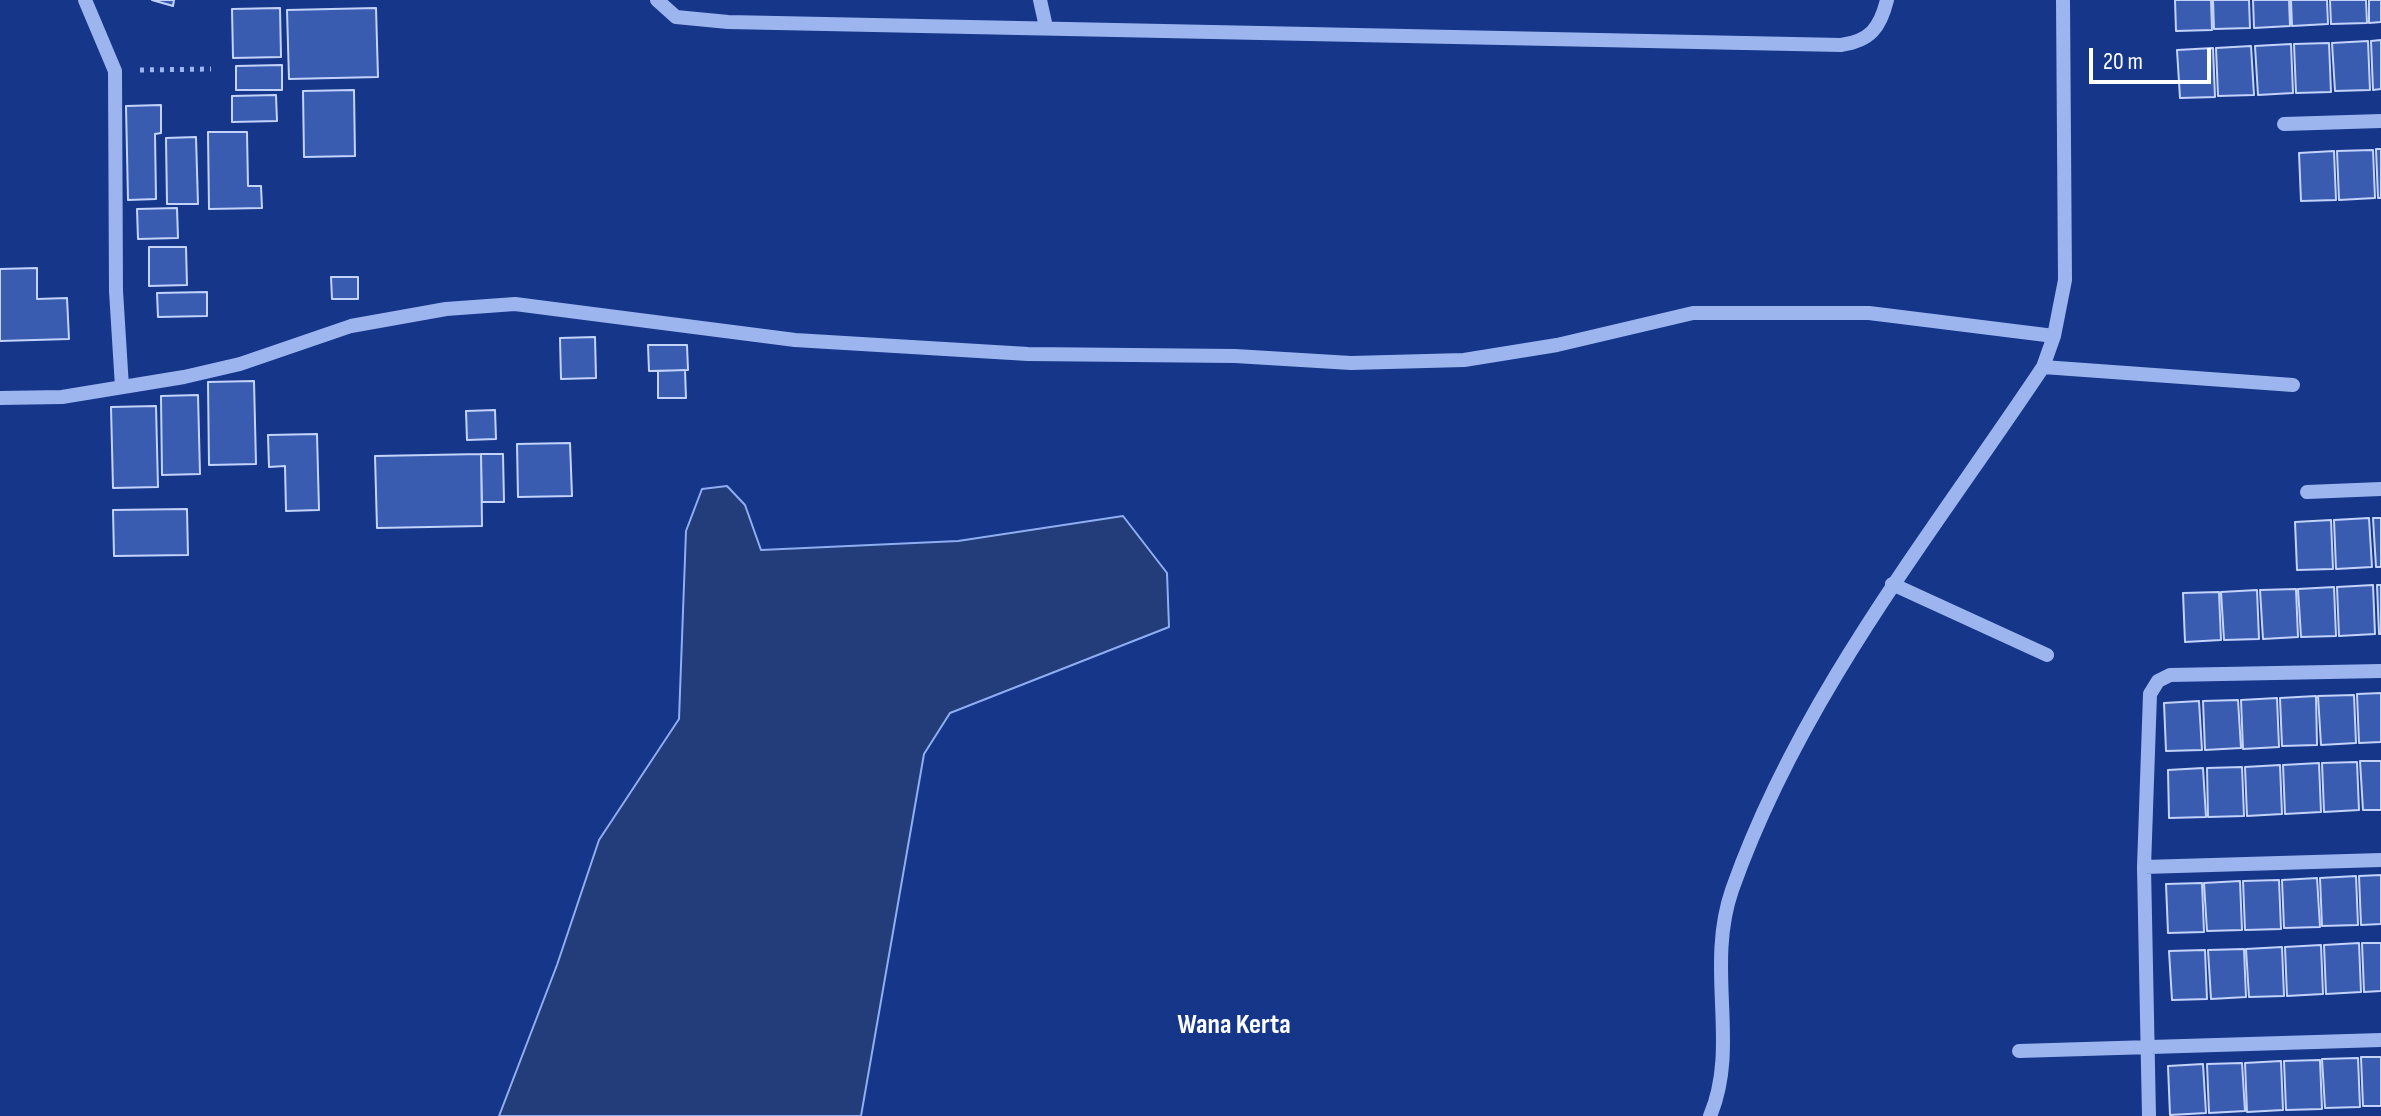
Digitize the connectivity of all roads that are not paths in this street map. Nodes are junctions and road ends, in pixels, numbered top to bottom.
1 (85, 0) edge
2 (657, 0) edge
3 (1040, 0) edge
4 (1887, 0) edge
5 (2063, 0) edge
6 (1046, 27) junction
7 (2381, 121) edge
8 (2284, 124) dead end
9 (2054, 336) junction
10 (2043, 367) junction
11 (2293, 385) dead end
12 (122, 387) junction
13 (0, 398) edge
14 (2381, 489) edge
15 (2307, 492) dead end
16 (1892, 584) junction
17 (2047, 655) dead end
18 (2381, 671) edge
19 (2381, 860) edge
20 (2144, 867) junction
21 (2381, 1040) edge
22 (2148, 1048) junction
23 (2019, 1051) dead end
24 (1710, 1116) edge
25 (2149, 1116) edge

1 - 12 street
2 - 6 street
3 - 6 street
4 - 6 street
5 - 9 street
7 - 8 street
9 - 10 street
9 - 12 street
10 - 11 street
10 - 16 street
12 - 13 street
14 - 15 street
16 - 17 street
16 - 24 street
18 - 20 street
19 - 20 street
20 - 22 street
21 - 22 street
22 - 23 street
22 - 25 street

